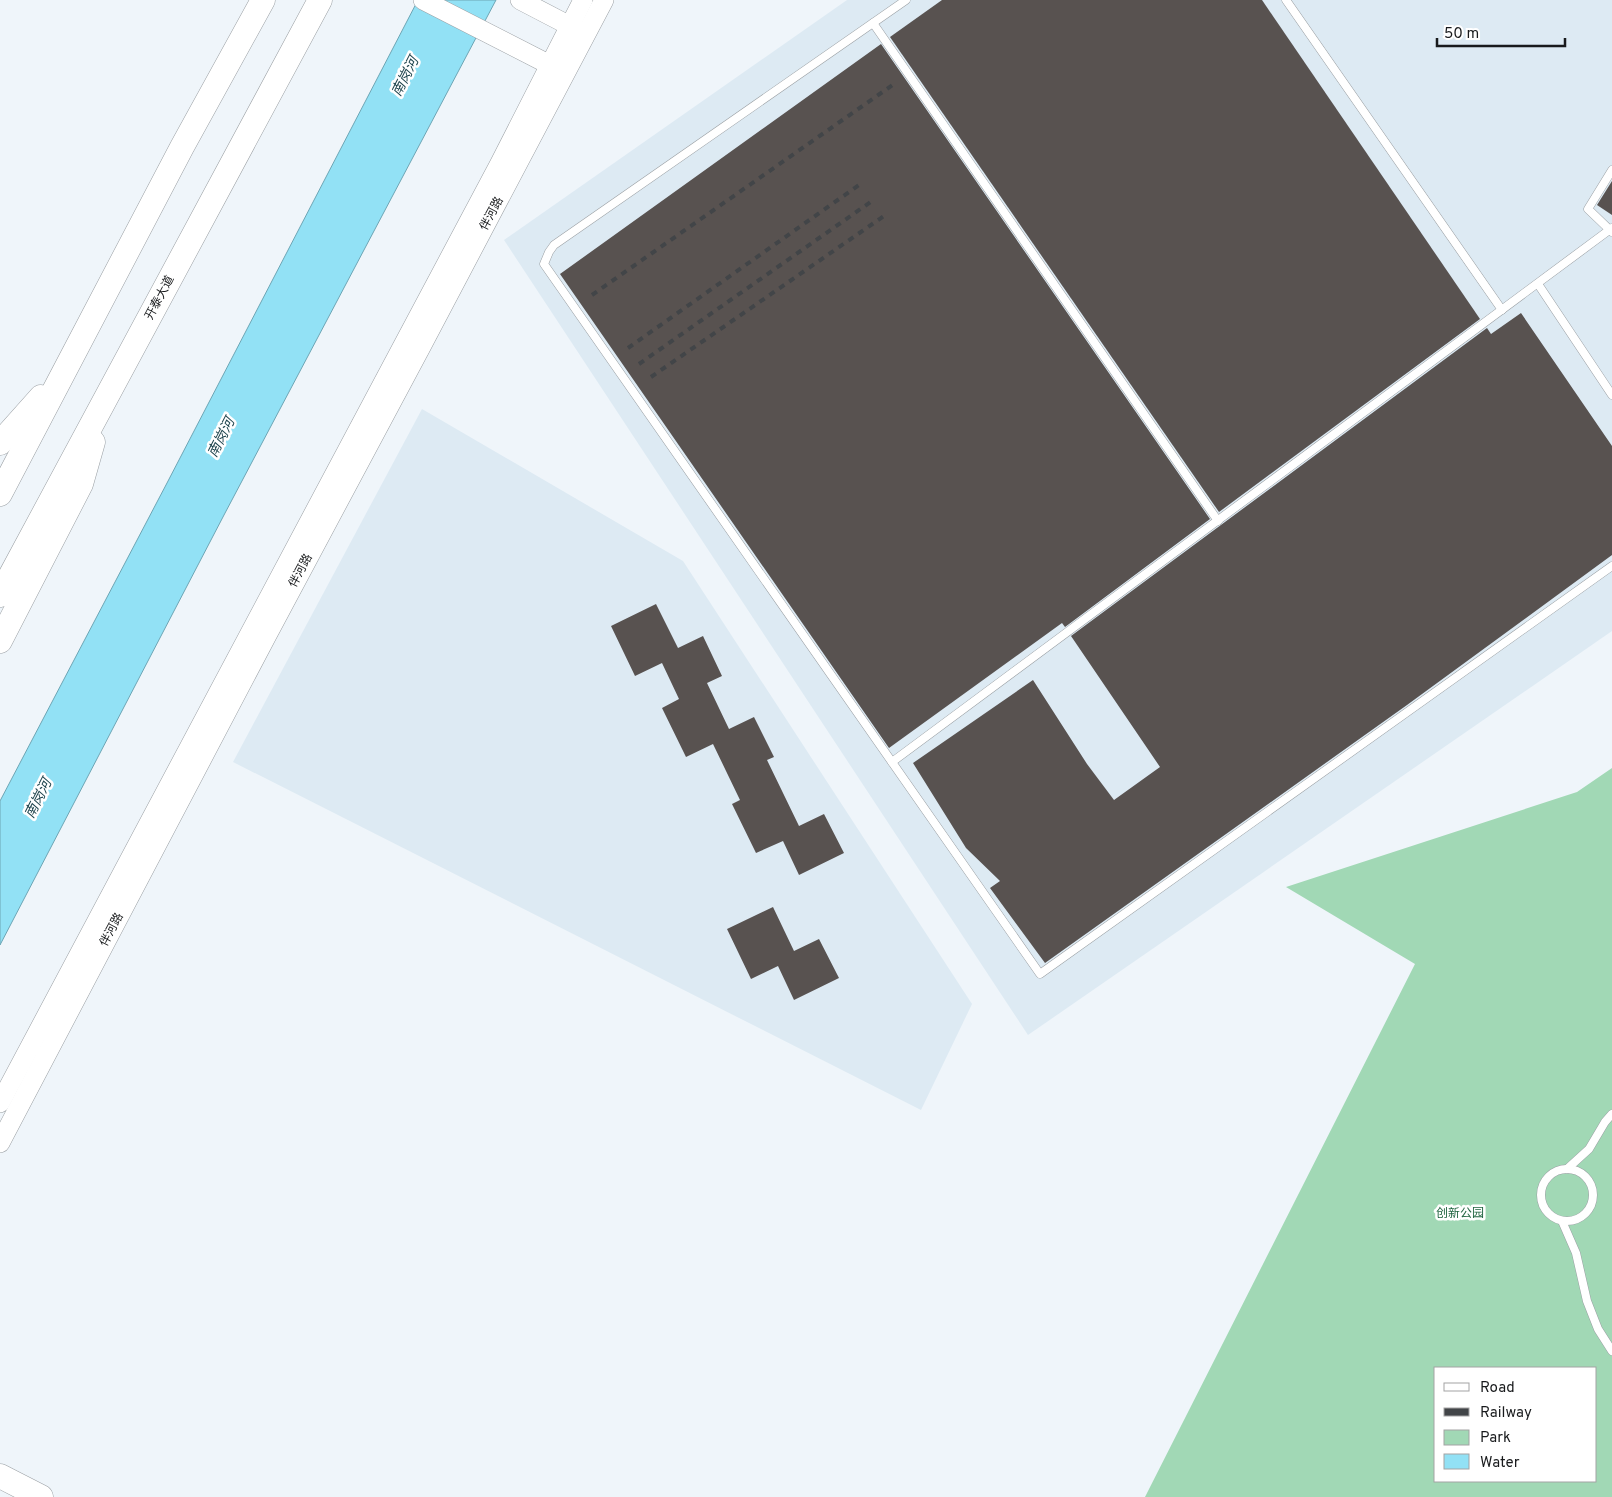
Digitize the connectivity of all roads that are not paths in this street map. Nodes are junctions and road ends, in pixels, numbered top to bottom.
1 (263, 0) edge
2 (320, 0) edge
3 (423, 0) edge
4 (520, 0) edge
5 (584, 0) edge
6 (604, 0) edge
7 (906, 0) edge
8 (1286, 0) edge
9 (873, 23) junction
10 (570, 26) junction
11 (576, 55) junction
12 (550, 65) junction
13 (1612, 170) edge
14 (1611, 230) edge
15 (1538, 284) junction
16 (1502, 310) junction
17 (66, 367) junction
18 (1612, 395) edge
19 (106, 398) junction
20 (0, 443) edge
21 (0, 494) edge
22 (1218, 521) junction
23 (1612, 566) edge
24 (0, 595) edge
25 (0, 641) edge
26 (892, 762) junction
27 (0, 1103) edge
28 (1612, 1114) edge
29 (0, 1143) edge
30 (1567, 1168) junction
31 (1562, 1221) junction
32 (1612, 1351) edge
33 (0, 1476) edge
34 (41, 1497) edge

1 - 17 main road
2 - 19 main road, 开泰大道
3 - 12 street
4 - 10 street
5 - 10 street, 伴河路
6 - 11 street, 伴河路
7 - 9 lane
8 - 16 lane
9 - 22 lane
9 - 26 lane
10 - 11 street
10 - 12 street, 伴河路
11 - 12 street
11 - 29 street, 伴河路
12 - 27 street, 伴河路
13 - 14 lane
14 - 15 lane
15 - 16 lane
15 - 18 lane
16 - 22 lane
17 - 20 main road
17 - 21 main road
19 - 24 main road, 开泰大道
19 - 25 main road
22 - 26 lane
23 - 26 lane
28 - 30 lane
30 - 31 lane
30 - 31 lane
31 - 32 lane
33 - 34 main road

